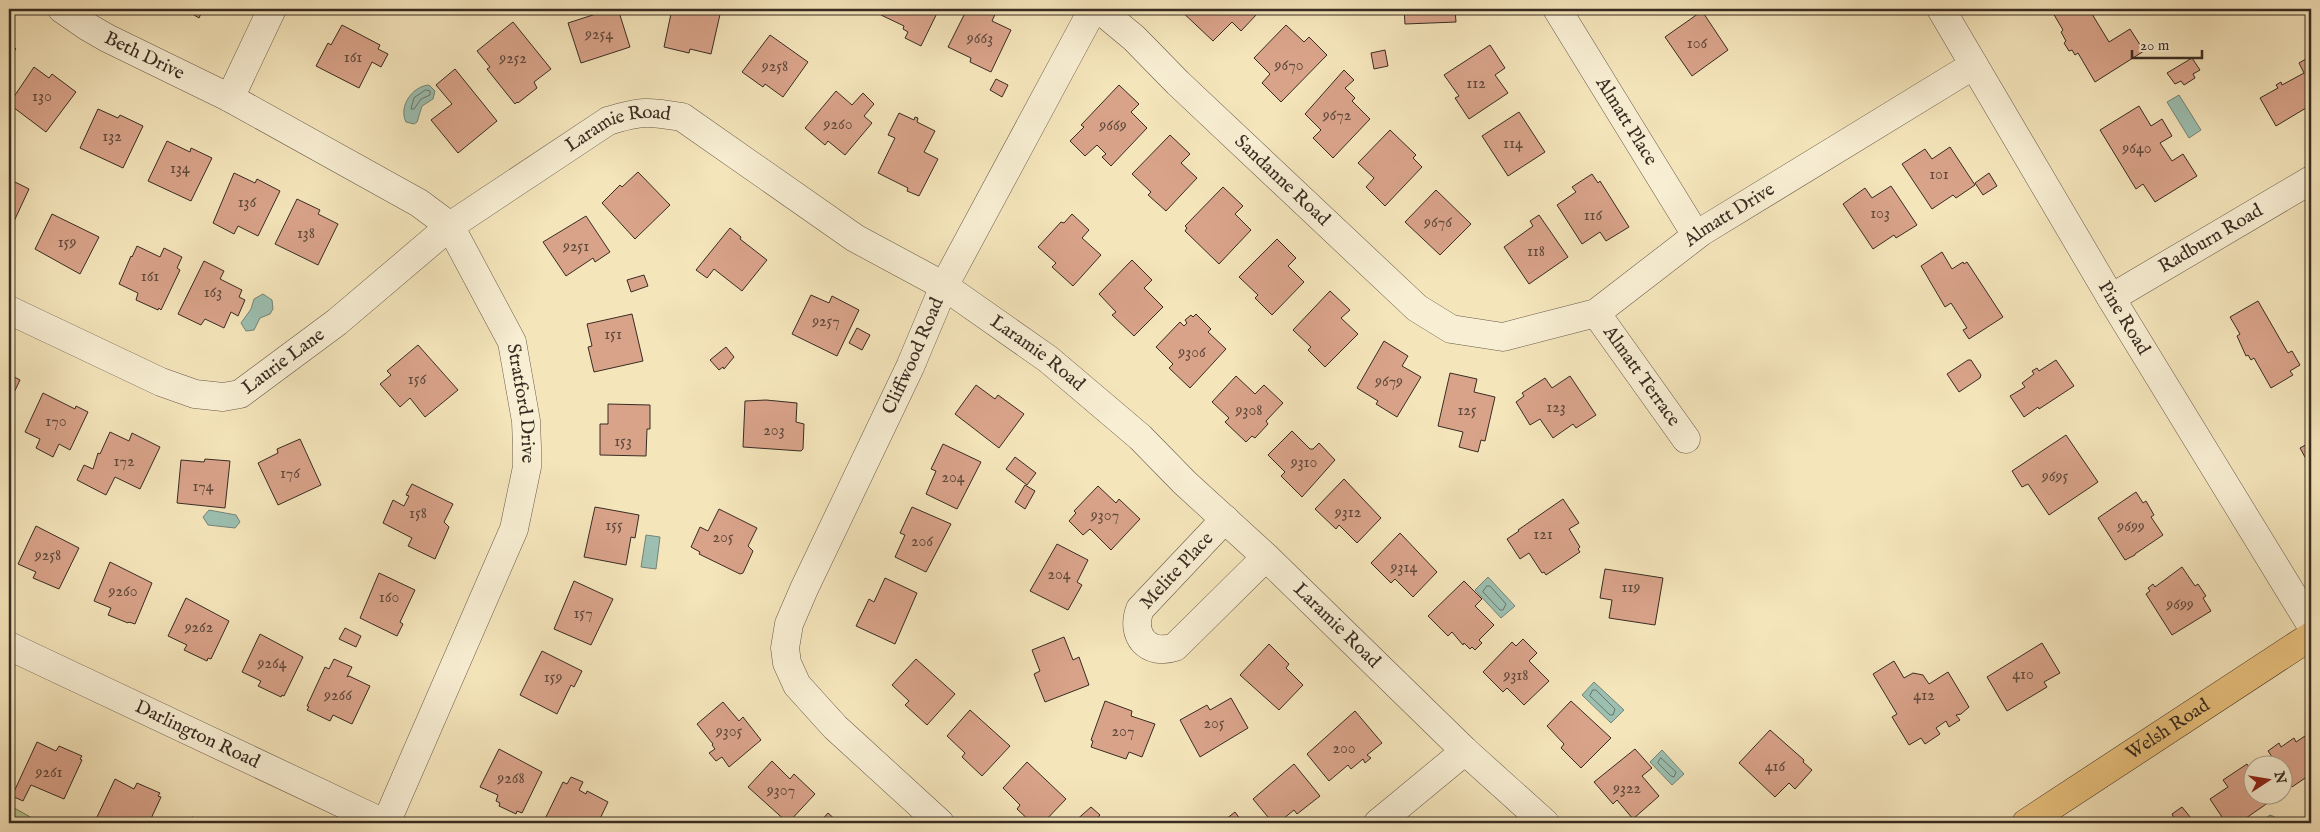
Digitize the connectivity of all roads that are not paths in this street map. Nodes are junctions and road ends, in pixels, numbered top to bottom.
1 (62, 9) edge
2 (272, 9) edge
3 (1094, 9) edge
4 (1099, 9) edge
5 (1557, 9) edge
6 (1941, 9) edge
7 (1974, 65) junction
8 (230, 98) junction
9 (2311, 180) edge
10 (450, 226) junction
11 (1696, 235) junction
12 (944, 286) junction
13 (2111, 298) junction
14 (9, 310) edge
15 (1596, 313) junction
16 (1478, 334) joint
17 (1686, 439) dead end
18 (1225, 519) junction
19 (1266, 557) junction
20 (2311, 625) edge
21 (2311, 636) edge
22 (9, 646) edge
23 (1465, 751) junction
24 (385, 823) edge
25 (940, 823) edge
26 (1378, 823) edge
27 (1545, 823) edge
28 (2026, 823) edge

1 - 8 street, Beth Drive
2 - 8 street
3 - 12 street, Cliffwood Road
4 - 16 street, Sandanne Road
5 - 11 street, Almatt Place
6 - 7 street, Pine Road
7 - 11 street, Almatt Drive
7 - 13 street, Pine Road
8 - 10 street, Stratford Drive
9 - 13 street, Radburn Road
10 - 12 street, Laramie Road
10 - 14 street, Laurie Lane
10 - 24 street, Stratford Drive
11 - 15 street, Almatt Drive
12 - 18 street, Laramie Road
12 - 25 street, Cliffwood Road
13 - 20 street, Pine Road
15 - 16 street, Almatt Drive
15 - 17 street, Almatt Terrace
18 - 19 street, Laramie Road
18 - 19 street, Melite Place
19 - 23 street, Laramie Road
21 - 28 main road, Welsh Road
22 - 24 street, Darlington Road
23 - 26 street
23 - 27 street, Laramie Road

